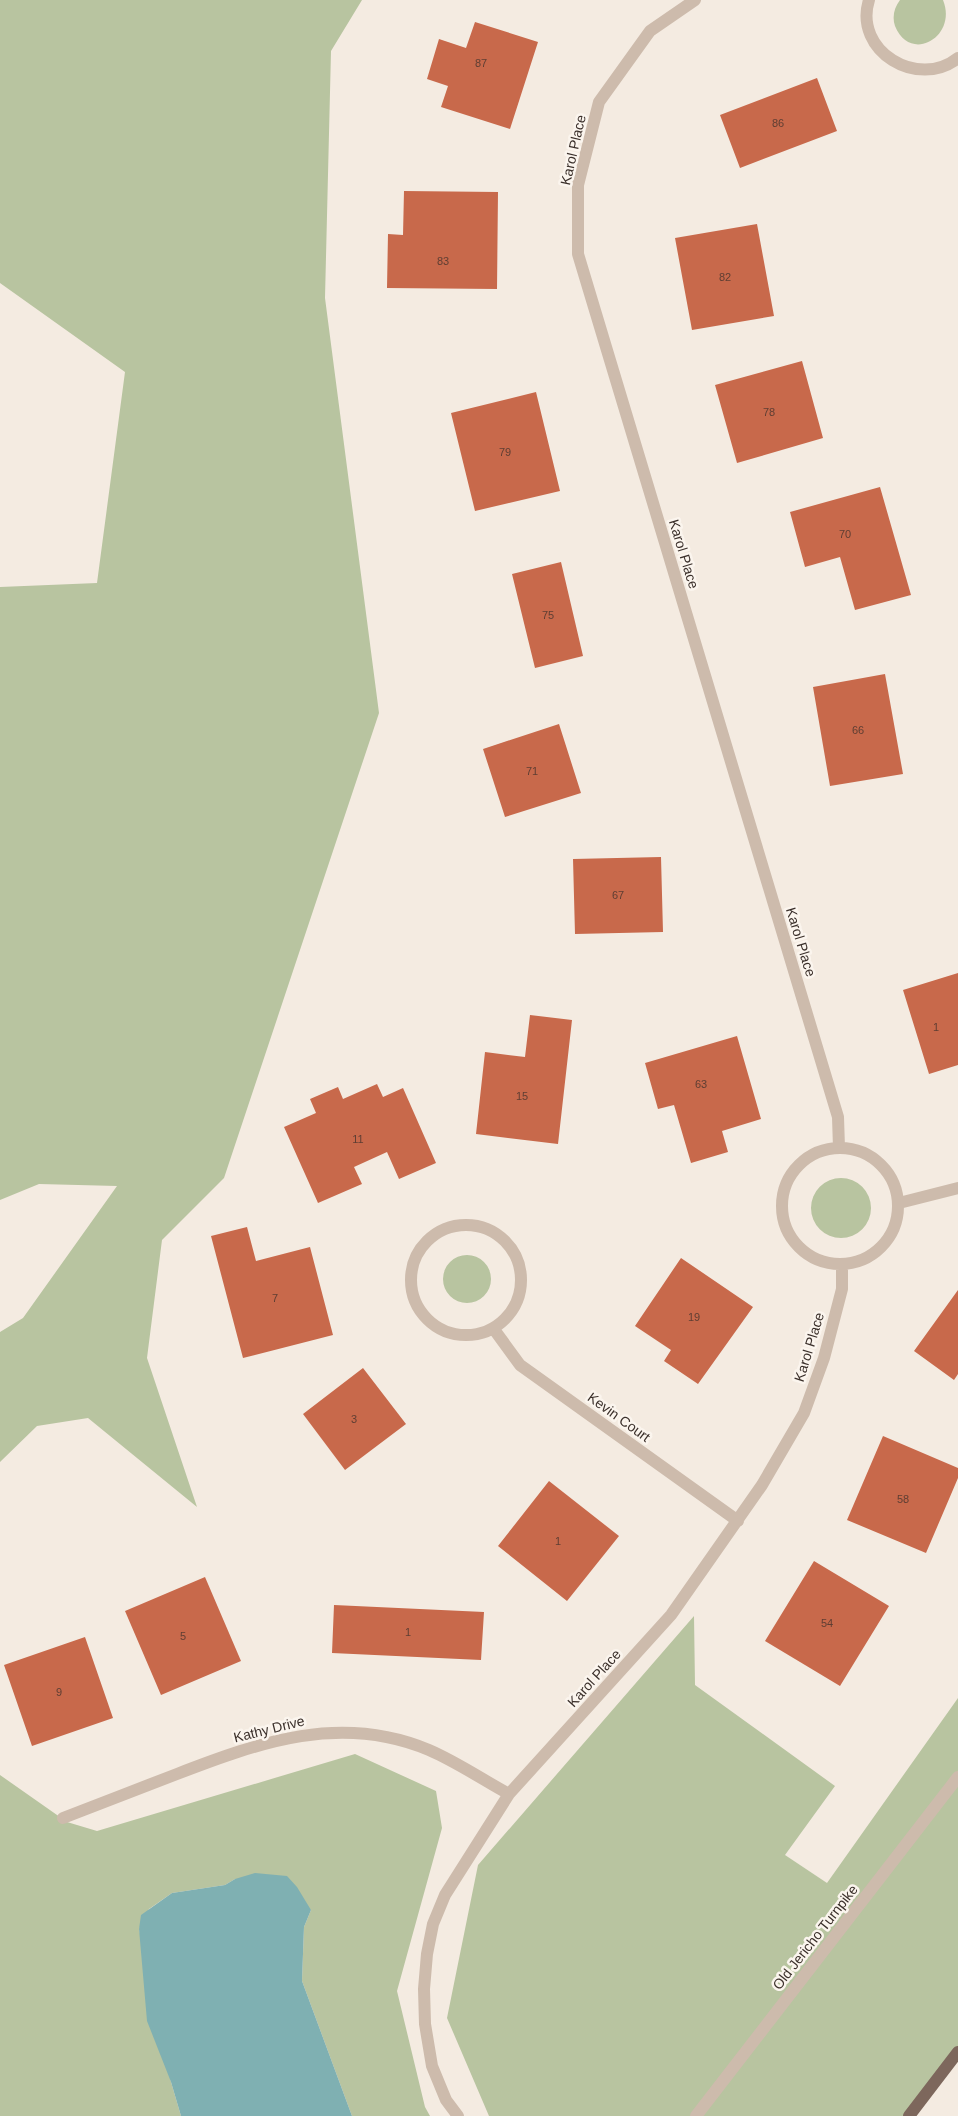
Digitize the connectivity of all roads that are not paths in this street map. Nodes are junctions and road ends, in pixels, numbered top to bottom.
1 (695, 0) edge
2 (869, 0) edge
3 (958, 58) edge
4 (839, 1148) junction
5 (958, 1188) edge
6 (899, 1203) junction
7 (842, 1265) junction
8 (493, 1328) junction
9 (738, 1521) junction
10 (958, 1777) edge
11 (509, 1794) junction
12 (63, 1818) dead end
13 (958, 2052) edge
14 (458, 2116) edge
15 (696, 2116) edge
16 (909, 2116) edge

1 - 4 street, Karol Place
2 - 3 street
4 - 6 street
4 - 7 street
5 - 6 street
6 - 7 street
7 - 9 street, Karol Place
8 - 8 street
8 - 9 street, Kevin Court
9 - 11 street, Karol Place
10 - 15 street, Old Jericho Turnpike
11 - 12 street, Kathy Drive
11 - 14 street, Karol Place
13 - 16 main road

